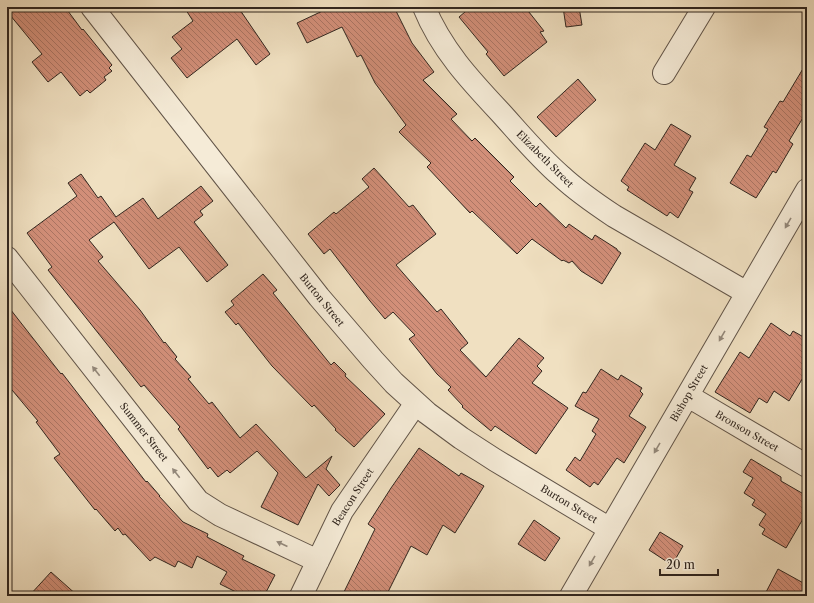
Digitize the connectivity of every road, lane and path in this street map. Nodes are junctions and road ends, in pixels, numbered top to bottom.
1 (92, 7) edge
2 (424, 7) edge
3 (704, 7) edge
4 (664, 73) dead end
5 (807, 190) edge
6 (7, 258) edge
7 (747, 293) junction
8 (688, 396) junction
9 (416, 403) junction
10 (807, 466) edge
11 (610, 529) junction
12 (318, 561) junction
13 (301, 596) edge
14 (571, 596) edge

1 - 9 street, Burton Street
2 - 7 street, Elizabeth Street
3 - 4 street
5 -> 7 street, Bishop Street
12 -> 6 street, Summer Street
7 -> 8 street, Bishop Street
8 - 10 street, Bronson Street
8 -> 11 street, Bishop Street
9 - 11 street, Burton Street
9 - 12 street, Beacon Street
11 -> 14 street, Bishop Street
12 - 13 street, Beacon Street

